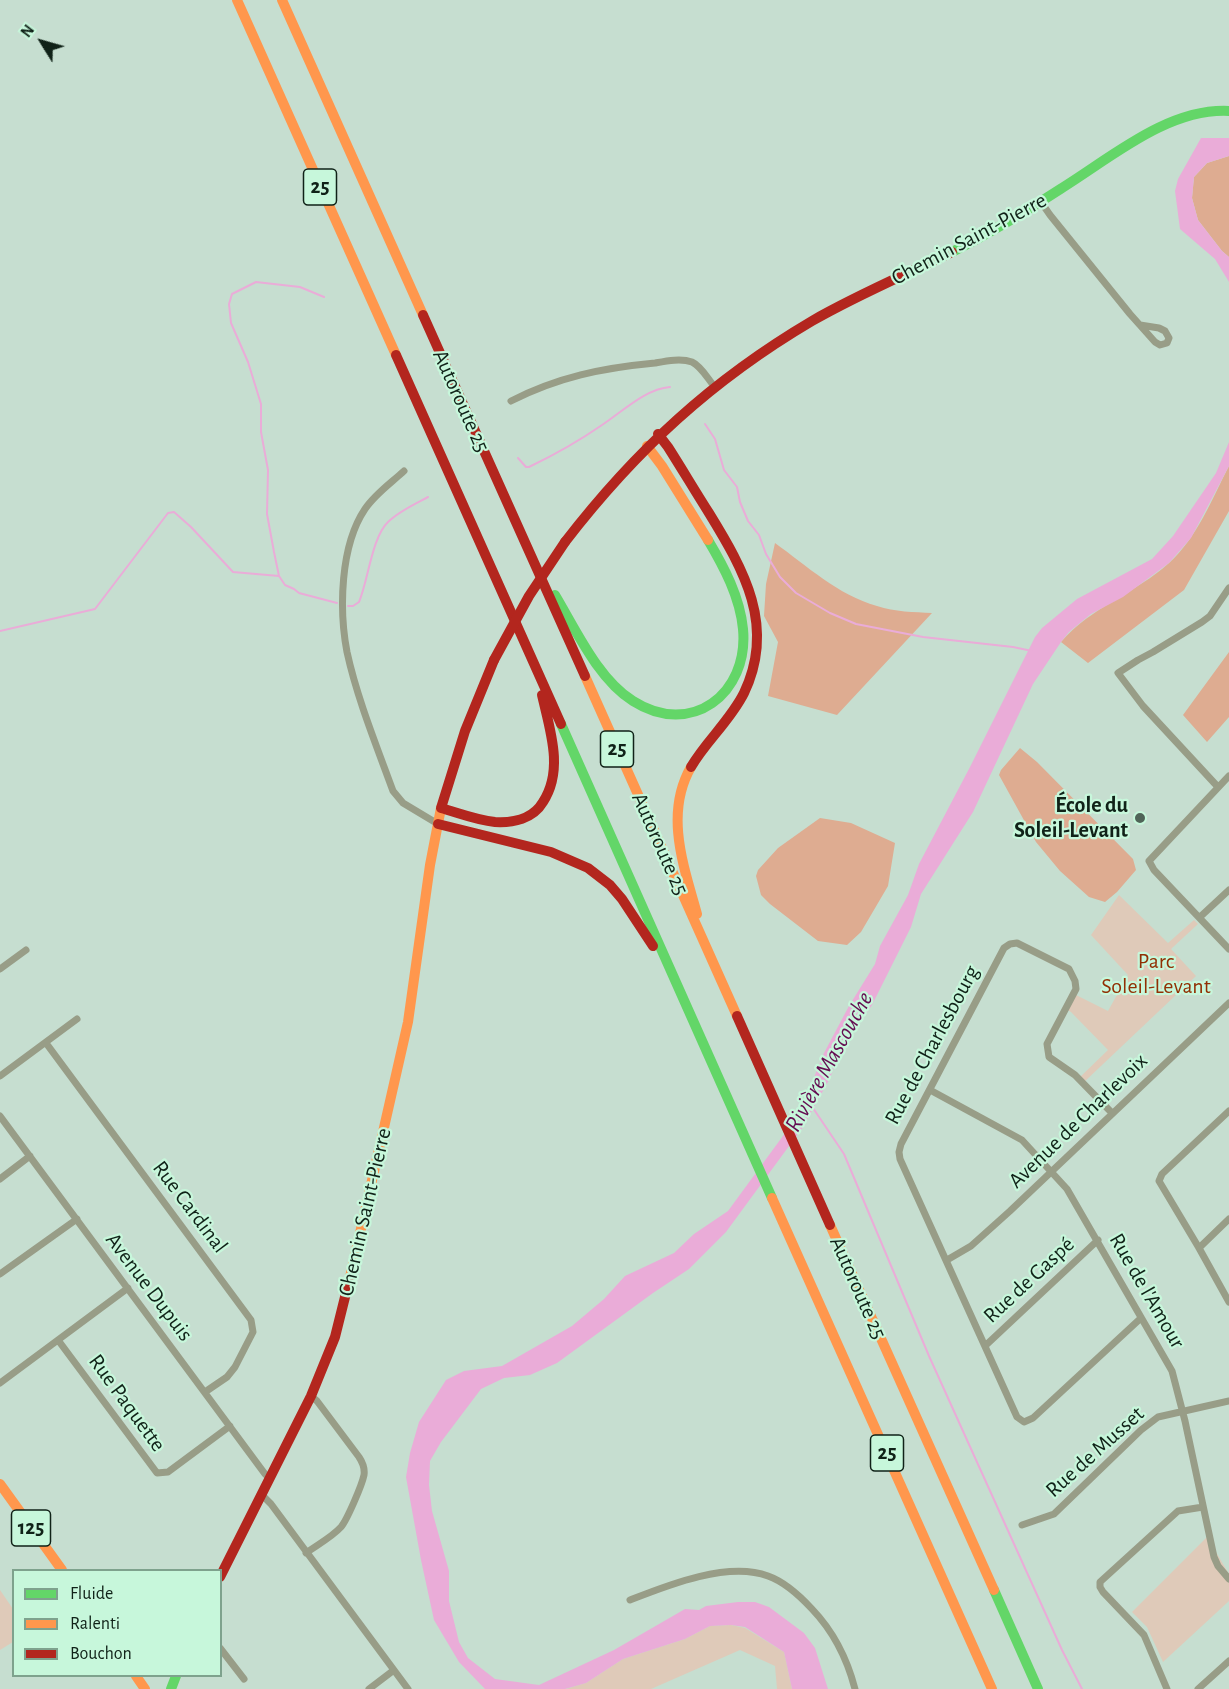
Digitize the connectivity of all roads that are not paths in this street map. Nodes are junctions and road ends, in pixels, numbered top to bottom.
1 (237, 0) edge
2 (282, 0) edge
3 (1229, 111) edge
4 (1041, 202) junction
5 (1140, 325) dead end
6 (714, 386) junction
7 (511, 401) dead end
8 (658, 434) junction
9 (646, 446) junction
10 (404, 471) dead end
11 (528, 549) junction
12 (1229, 588) edge
13 (537, 671) junction
14 (1229, 776) edge
15 (1218, 787) junction
16 (441, 808) junction
17 (425, 815) junction
18 (438, 824) junction
19 (1229, 890) edge
20 (1200, 917) junction
21 (1229, 949) edge
22 (26, 950) dead end
23 (707, 950) junction
24 (0, 969) edge
25 (678, 987) junction
26 (1229, 1003) edge
27 (77, 1019) dead end
28 (46, 1043) junction
29 (0, 1076) edge
30 (930, 1090) junction
31 (1229, 1111) edge
32 (1112, 1113) junction
33 (0, 1116) edge
34 (30, 1156) junction
35 (1051, 1171) junction
36 (0, 1179) edge
37 (77, 1219) junction
38 (1229, 1219) edge
39 (1098, 1240) junction
40 (1199, 1248) junction
41 (947, 1260) junction
42 (0, 1274) edge
43 (128, 1288) junction
44 (1229, 1302) edge
45 (1141, 1318) junction
46 (58, 1340) junction
47 (985, 1346) junction
48 (0, 1383) edge
49 (206, 1392) junction
50 (311, 1396) junction
51 (1229, 1401) edge
52 (1182, 1411) junction
53 (230, 1426) junction
54 (270, 1478) junction
55 (0, 1484) edge
56 (261, 1494) junction
57 (1203, 1507) junction
58 (1022, 1526) dead end
59 (306, 1552) junction
60 (61, 1569) edge
61 (222, 1573) edge
62 (1229, 1579) edge
63 (630, 1600) dead end
64 (222, 1650) edge
65 (1229, 1661) edge
66 (394, 1670) junction
67 (244, 1678) dead end
68 (369, 1689) edge
69 (408, 1689) edge
70 (855, 1689) edge
71 (992, 1689) edge
72 (1038, 1689) edge
73 (1167, 1689) edge
74 (1198, 1689) edge

1 - 13 main road, Autoroute 25 / 25
2 - 11 main road, Autoroute 25 / 25
3 - 4 main road, Chemin Saint-Pierre
4 - 5 street
4 - 6 main road, Chemin Saint-Pierre
6 - 7 street
6 - 8 main road, Chemin Saint-Pierre
8 - 9 main road, Chemin Saint-Pierre
8 - 23 main road
9 - 11 main road
9 - 16 main road, Chemin Saint-Pierre, bridge
10 - 17 street
11 - 23 main road, Autoroute 25 / 25
12 - 15 street
13 - 16 main road
13 - 25 main road, Autoroute 25 / 25
14 - 15 street
15 - 20 street
16 - 17 street
16 - 18 main road, Chemin Saint-Pierre
17 - 18 street
18 - 25 main road
18 - 50 main road, Chemin Saint-Pierre
19 - 20 street
20 - 21 street
22 - 24 street
23 - 72 main road, Autoroute 25 / 25
25 - 71 main road, Autoroute 25 / 25
26 - 32 street, Avenue de Charlevoix
27 - 28 street
28 - 29 street
28 - 49 street, Rue Cardinal
30 - 32 street, Rue de Charlesbourg
30 - 35 street, Rue de l'Amour
30 - 41 street, Rue de Charlesbourg
31 - 40 street
32 - 35 street, Avenue de Charlevoix
33 - 34 street, Avenue Dupuis
34 - 36 street
34 - 37 street, Avenue Dupuis
35 - 39 street, Rue de l'Amour
35 - 41 street, Avenue de Charlevoix
37 - 42 street
37 - 43 street, Avenue Dupuis
38 - 40 street
39 - 45 street, Rue de l'Amour
39 - 47 street, Rue de Gaspé
40 - 44 street
41 - 47 street, Rue de Charlesbourg
43 - 46 street
43 - 49 street, Avenue Dupuis
45 - 47 street, Rue de Charlesbourg
45 - 52 street, Rue de l'Amour
46 - 48 street
46 - 53 street, Rue Paquette
49 - 53 street, Avenue Dupuis
50 - 54 main road, Chemin Saint-Pierre
50 - 59 street
51 - 52 street, Rue de Musset
52 - 57 street, Rue de l'Amour
52 - 58 street, Rue de Musset
53 - 54 street, Avenue Dupuis
54 - 56 main road, Chemin Saint-Pierre
55 - 60 main road, 125
56 - 59 street
56 - 61 main road, Chemin Saint-Pierre
57 - 62 street, Rue de l'Amour
57 - 73 street
59 - 66 street
63 - 70 street
64 - 67 street
65 - 74 street
66 - 68 street
66 - 69 street

